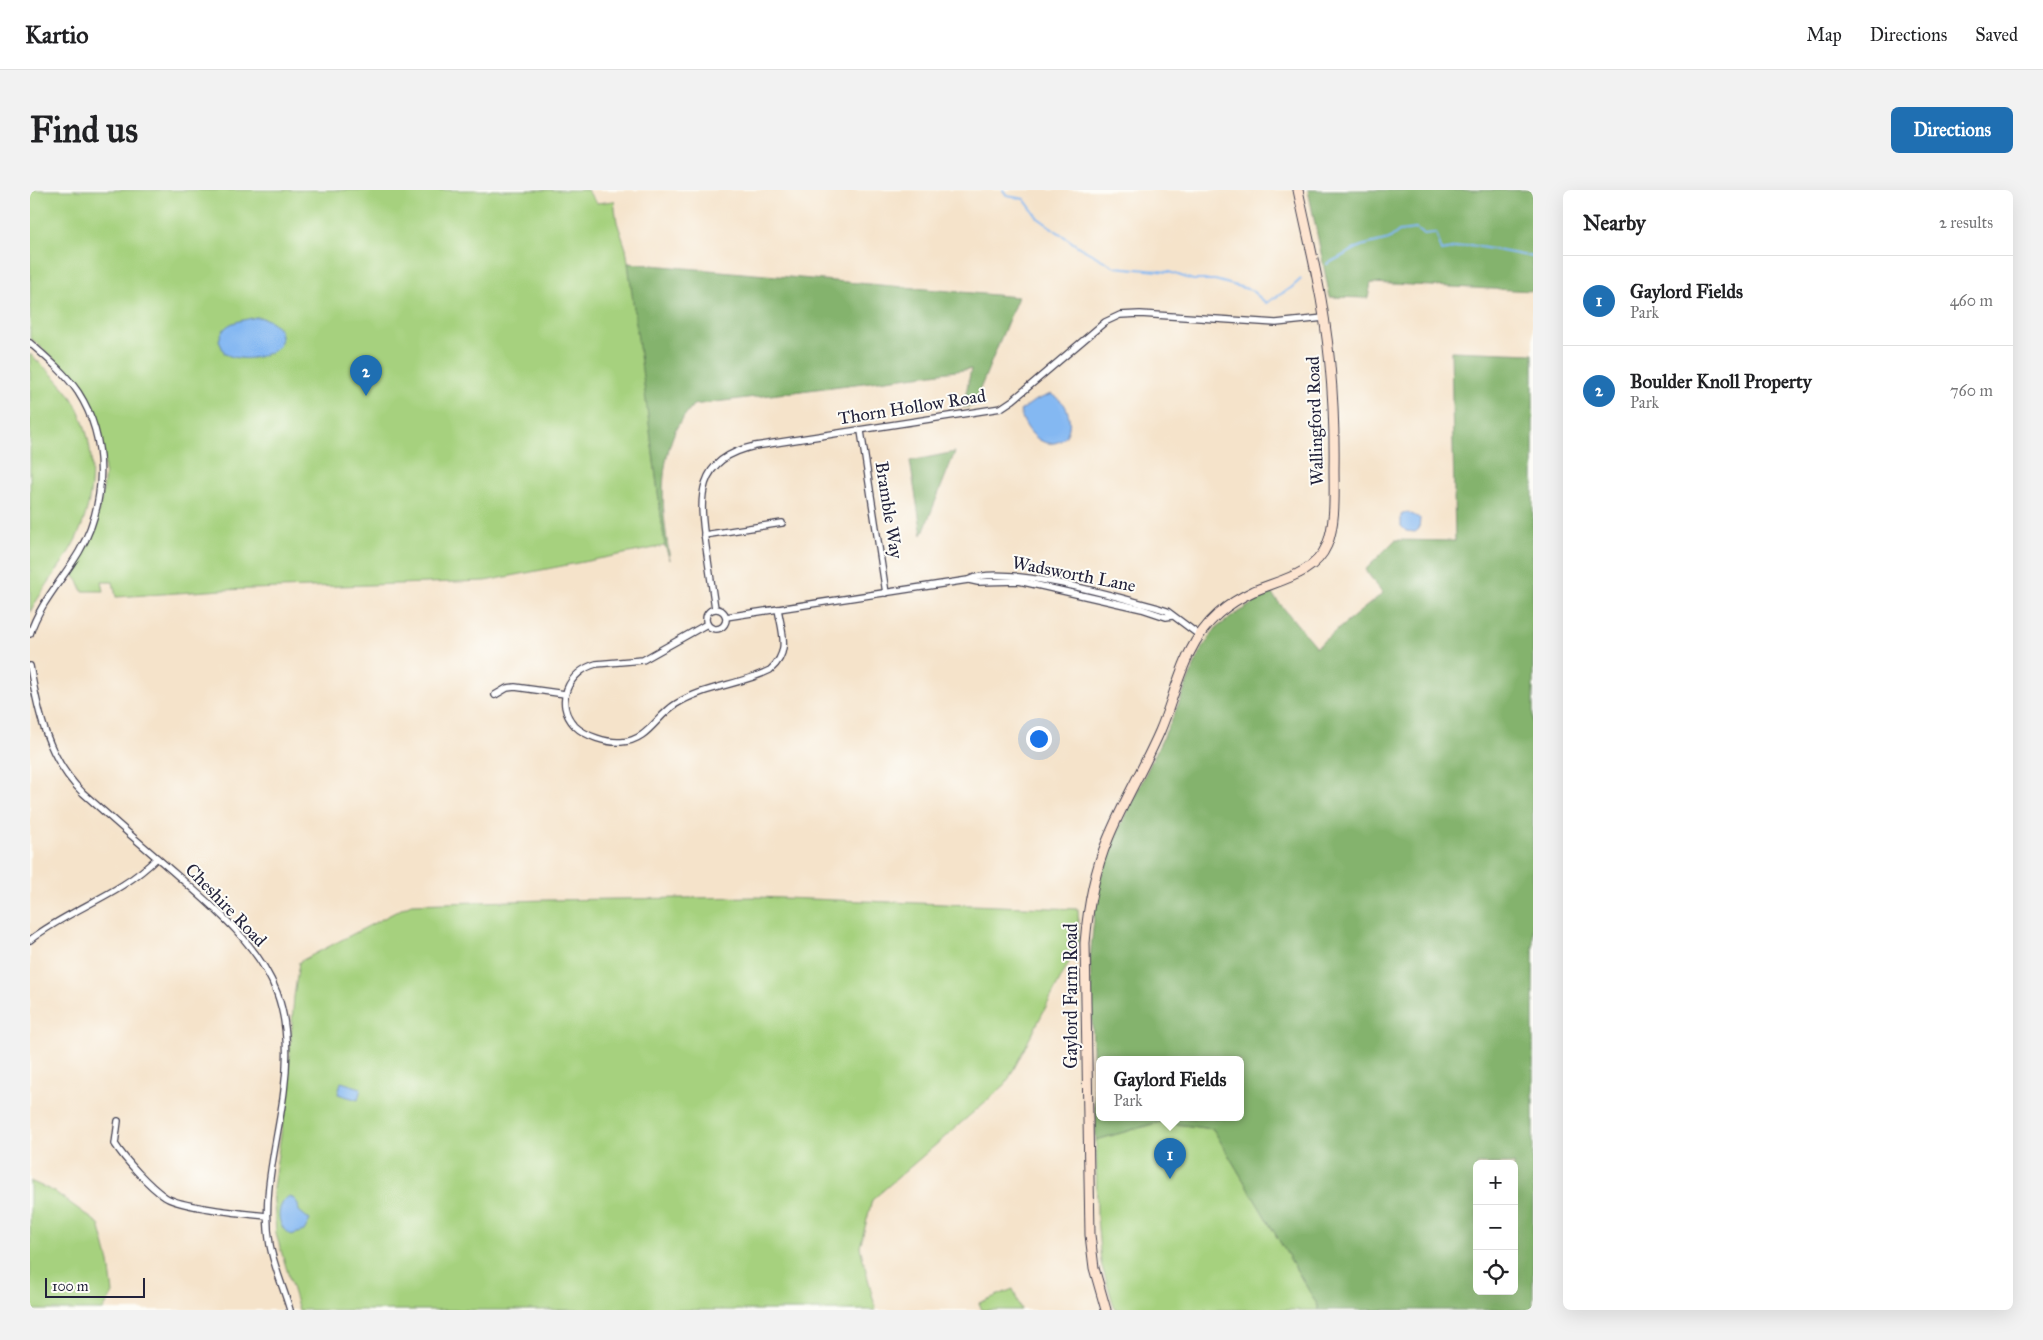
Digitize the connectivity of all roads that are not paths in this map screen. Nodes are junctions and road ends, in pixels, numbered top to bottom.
1 (1298, 190) edge
2 (1324, 318) junction
3 (30, 343) edge
4 (861, 431) junction
5 (782, 523) dead end
6 (704, 535) junction
7 (1292, 576) joint
8 (886, 593) junction
9 (715, 608) junction
10 (778, 609) junction
11 (726, 617) junction
12 (707, 624) junction
13 (30, 634) edge
14 (1199, 635) junction
15 (30, 666) edge
16 (565, 694) junction
17 (494, 695) dead end
18 (157, 858) junction
19 (30, 940) edge
20 (118, 1122) dead end
21 (267, 1216) junction
22 (290, 1310) edge
23 (1106, 1310) edge

1 - 2 street, Wallingford Road
2 - 4 street, Thorn Hollow Road
2 - 7 street, Wallingford Road
3 - 13 street
4 - 6 street, Thorn Hollow Road
4 - 8 street, Bramble Way
5 - 6 street
6 - 9 street, Thorn Hollow Road
7 - 14 street, Gaylord Farm Road
8 - 10 street, Wadsworth Lane
8 - 14 street, Wadsworth Lane
9 - 11 street
9 - 12 street
10 - 11 street, Wadsworth Lane
10 - 16 street
11 - 12 street
12 - 16 street
14 - 23 street, Gaylord Farm Road
15 - 18 street, Cheshire Road
16 - 17 street
18 - 19 street
18 - 21 street, Cheshire Road
20 - 21 street
21 - 22 street, Cheshire Road

